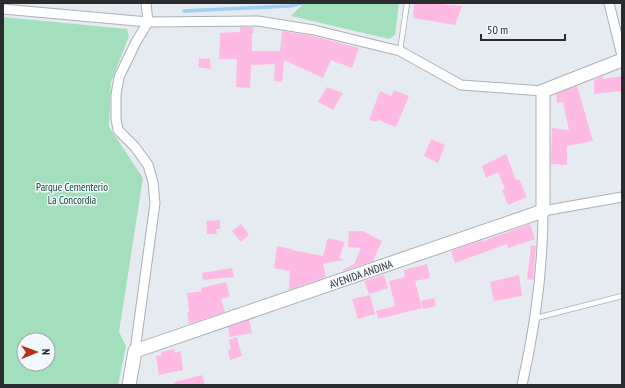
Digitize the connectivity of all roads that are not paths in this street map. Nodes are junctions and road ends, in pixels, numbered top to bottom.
1 (146, 3) edge
2 (407, 3) edge
3 (609, 3) edge
4 (3, 9) edge
5 (148, 22) junction
6 (400, 51) junction
7 (622, 56) edge
8 (622, 60) edge
9 (543, 92) junction
10 (622, 197) edge
11 (543, 211) junction
12 (622, 296) edge
13 (536, 318) junction
14 (135, 351) junction
15 (129, 385) edge
16 (522, 385) edge

1 - 5 street
2 - 6 lane
3 - 7 street
4 - 5 street
5 - 6 street
5 - 14 street
6 - 9 street
8 - 9 street
9 - 11 street
10 - 11 street, AVENIDA ANDINA
11 - 13 street
11 - 14 street, AVENIDA ANDINA
12 - 13 lane
13 - 16 street
14 - 15 street

